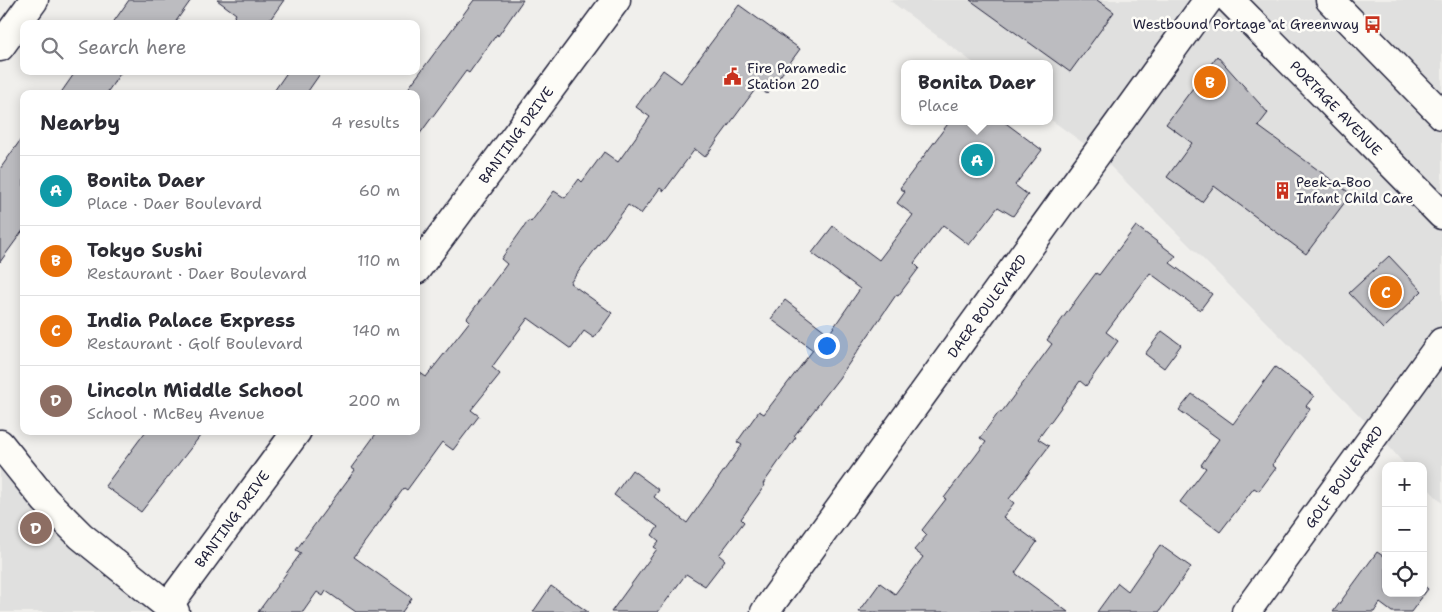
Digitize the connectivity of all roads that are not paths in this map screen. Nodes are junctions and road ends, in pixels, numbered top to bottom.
1 (34, 0) edge
2 (616, 0) edge
3 (1208, 0) edge
4 (1230, 0) edge
5 (1330, 0) edge
6 (0, 47) edge
7 (1442, 116) edge
8 (1442, 215) edge
9 (420, 265) edge
10 (1442, 342) edge
11 (294, 435) edge
12 (0, 444) edge
13 (171, 609) edge
14 (765, 612) edge
15 (1246, 612) edge

1 - 6 main road
2 - 9 main road, BANTING DRIVE
3 - 14 main road, DAER BOULEVARD
4 - 8 main road, PORTAGE AVENUE
5 - 7 main road
10 - 15 main road, GOLF BOULEVARD
11 - 13 main road, BANTING DRIVE
12 - 13 main road

